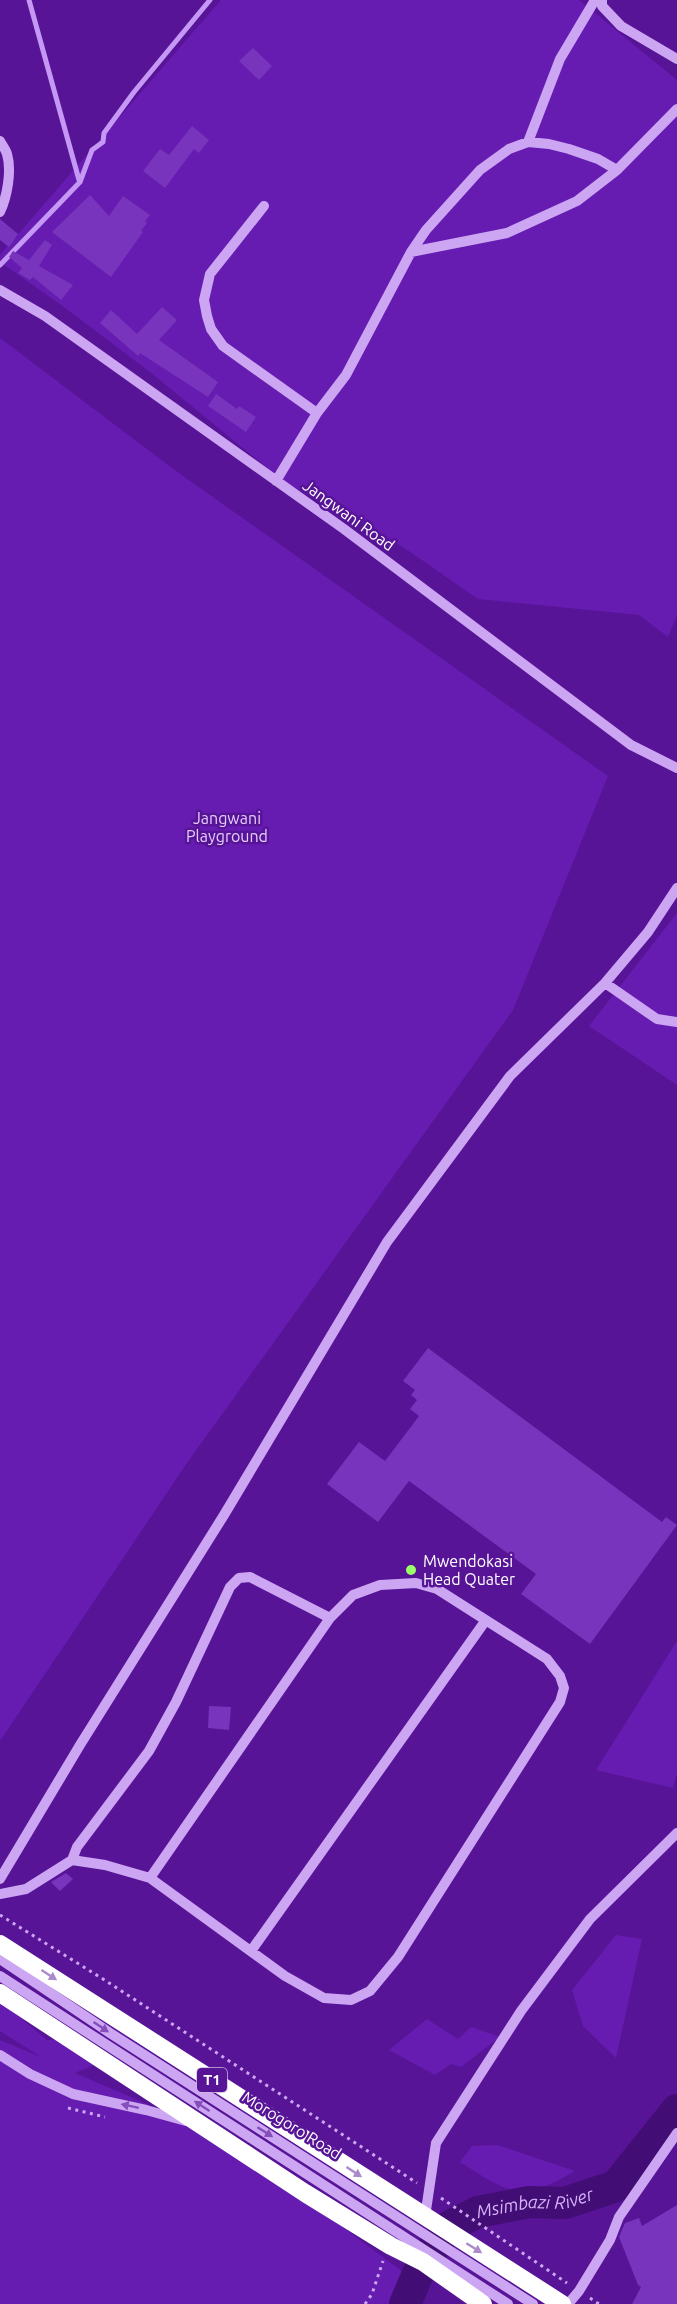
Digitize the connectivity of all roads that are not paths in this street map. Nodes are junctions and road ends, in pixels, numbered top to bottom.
1 (595, 0) edge
2 (602, 0) edge
3 (677, 59) edge
4 (677, 109) edge
5 (0, 141) edge
6 (528, 142) junction
7 (617, 170) junction
8 (264, 206) dead end
9 (0, 212) edge
10 (411, 252) junction
11 (0, 291) edge
12 (317, 412) junction
13 (276, 481) junction
14 (677, 768) edge
15 (677, 888) edge
16 (604, 983) junction
17 (677, 1022) edge
18 (330, 1618) junction
19 (486, 1620) junction
20 (677, 1833) edge
21 (72, 1860) junction
22 (150, 1878) junction
23 (0, 1879) edge
24 (0, 1894) edge
25 (0, 1944) edge
26 (251, 1951) junction
27 (0, 1959) edge
28 (0, 1976) edge
29 (0, 1993) edge
30 (0, 2055) edge
31 (207, 2127) junction
32 (677, 2133) edge
33 (421, 2223) junction
34 (401, 2246) junction
35 (548, 2301) edge
36 (483, 2304) edge
37 (508, 2304) edge
38 (568, 2304) edge

1 - 6 street
2 - 3 street
4 - 7 street
5 - 9 street
6 - 7 street
6 - 10 street
7 - 10 street
8 - 12 street
10 - 12 street
11 - 13 street, Jangwani Road
12 - 13 street
13 - 14 street, Jangwani Road
15 - 16 street
16 - 17 street
16 - 23 street
18 - 19 street
18 - 21 street
18 - 22 street
19 - 26 street
19 - 26 street
20 - 33 street
21 - 22 street
21 - 24 street
22 - 26 street
25 -> 33 highway, Morogoro Road / T1
27 -> 33 street, Morogoro Road
34 -> 28 street, Morogoro Road
29 - 31 highway, Morogoro Road / T1
31 -> 30 street
31 - 34 highway, Morogoro Road / T1
32 - 38 street
33 -> 35 highway, T1
34 - 36 highway, T1
34 - 37 street, Morogoro Road

